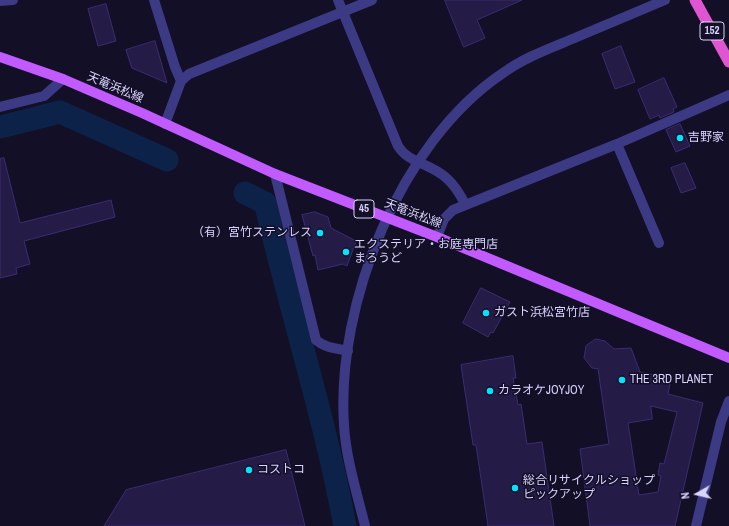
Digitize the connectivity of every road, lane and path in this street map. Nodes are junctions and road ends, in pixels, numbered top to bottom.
1 (13, 0) edge
2 (154, 0) edge
3 (338, 0) edge
4 (372, 0) edge
5 (665, 0) edge
6 (695, 0) edge
7 (0, 1) edge
8 (343, 11) junction
9 (0, 57) edge
10 (729, 62) edge
11 (63, 79) junction
12 (182, 81) junction
13 (729, 95) edge
14 (0, 107) edge
15 (165, 124) junction
16 (617, 144) junction
17 (417, 162) junction
18 (275, 174) junction
19 (465, 204) junction
20 (388, 218) junction
21 (437, 237) junction
22 (659, 243) dead end
23 (348, 351) junction
24 (729, 358) edge
25 (729, 401) edge
26 (366, 526) edge
27 (696, 526) edge

1 - 7 street
2 - 12 street
3 - 8 street
4 - 8 street
5 - 17 street
6 - 10 highway, 152
8 - 12 street
8 - 17 street
9 - 11 main road, 天竜浜松線 / 45
11 - 14 street
11 - 15 main road, 天竜浜松線 / 45
12 - 15 street
13 - 16 street
15 - 18 main road, 天竜浜松線 / 45
16 - 19 street
16 - 22 street
17 - 19 street
17 - 20 street
18 - 20 main road, 天竜浜松線 / 45
18 - 23 street
19 - 21 street
20 - 21 main road, 天竜浜松線 / 45
20 - 23 street
21 - 24 main road, 天竜浜松線 / 45
23 - 26 street
25 - 27 street

